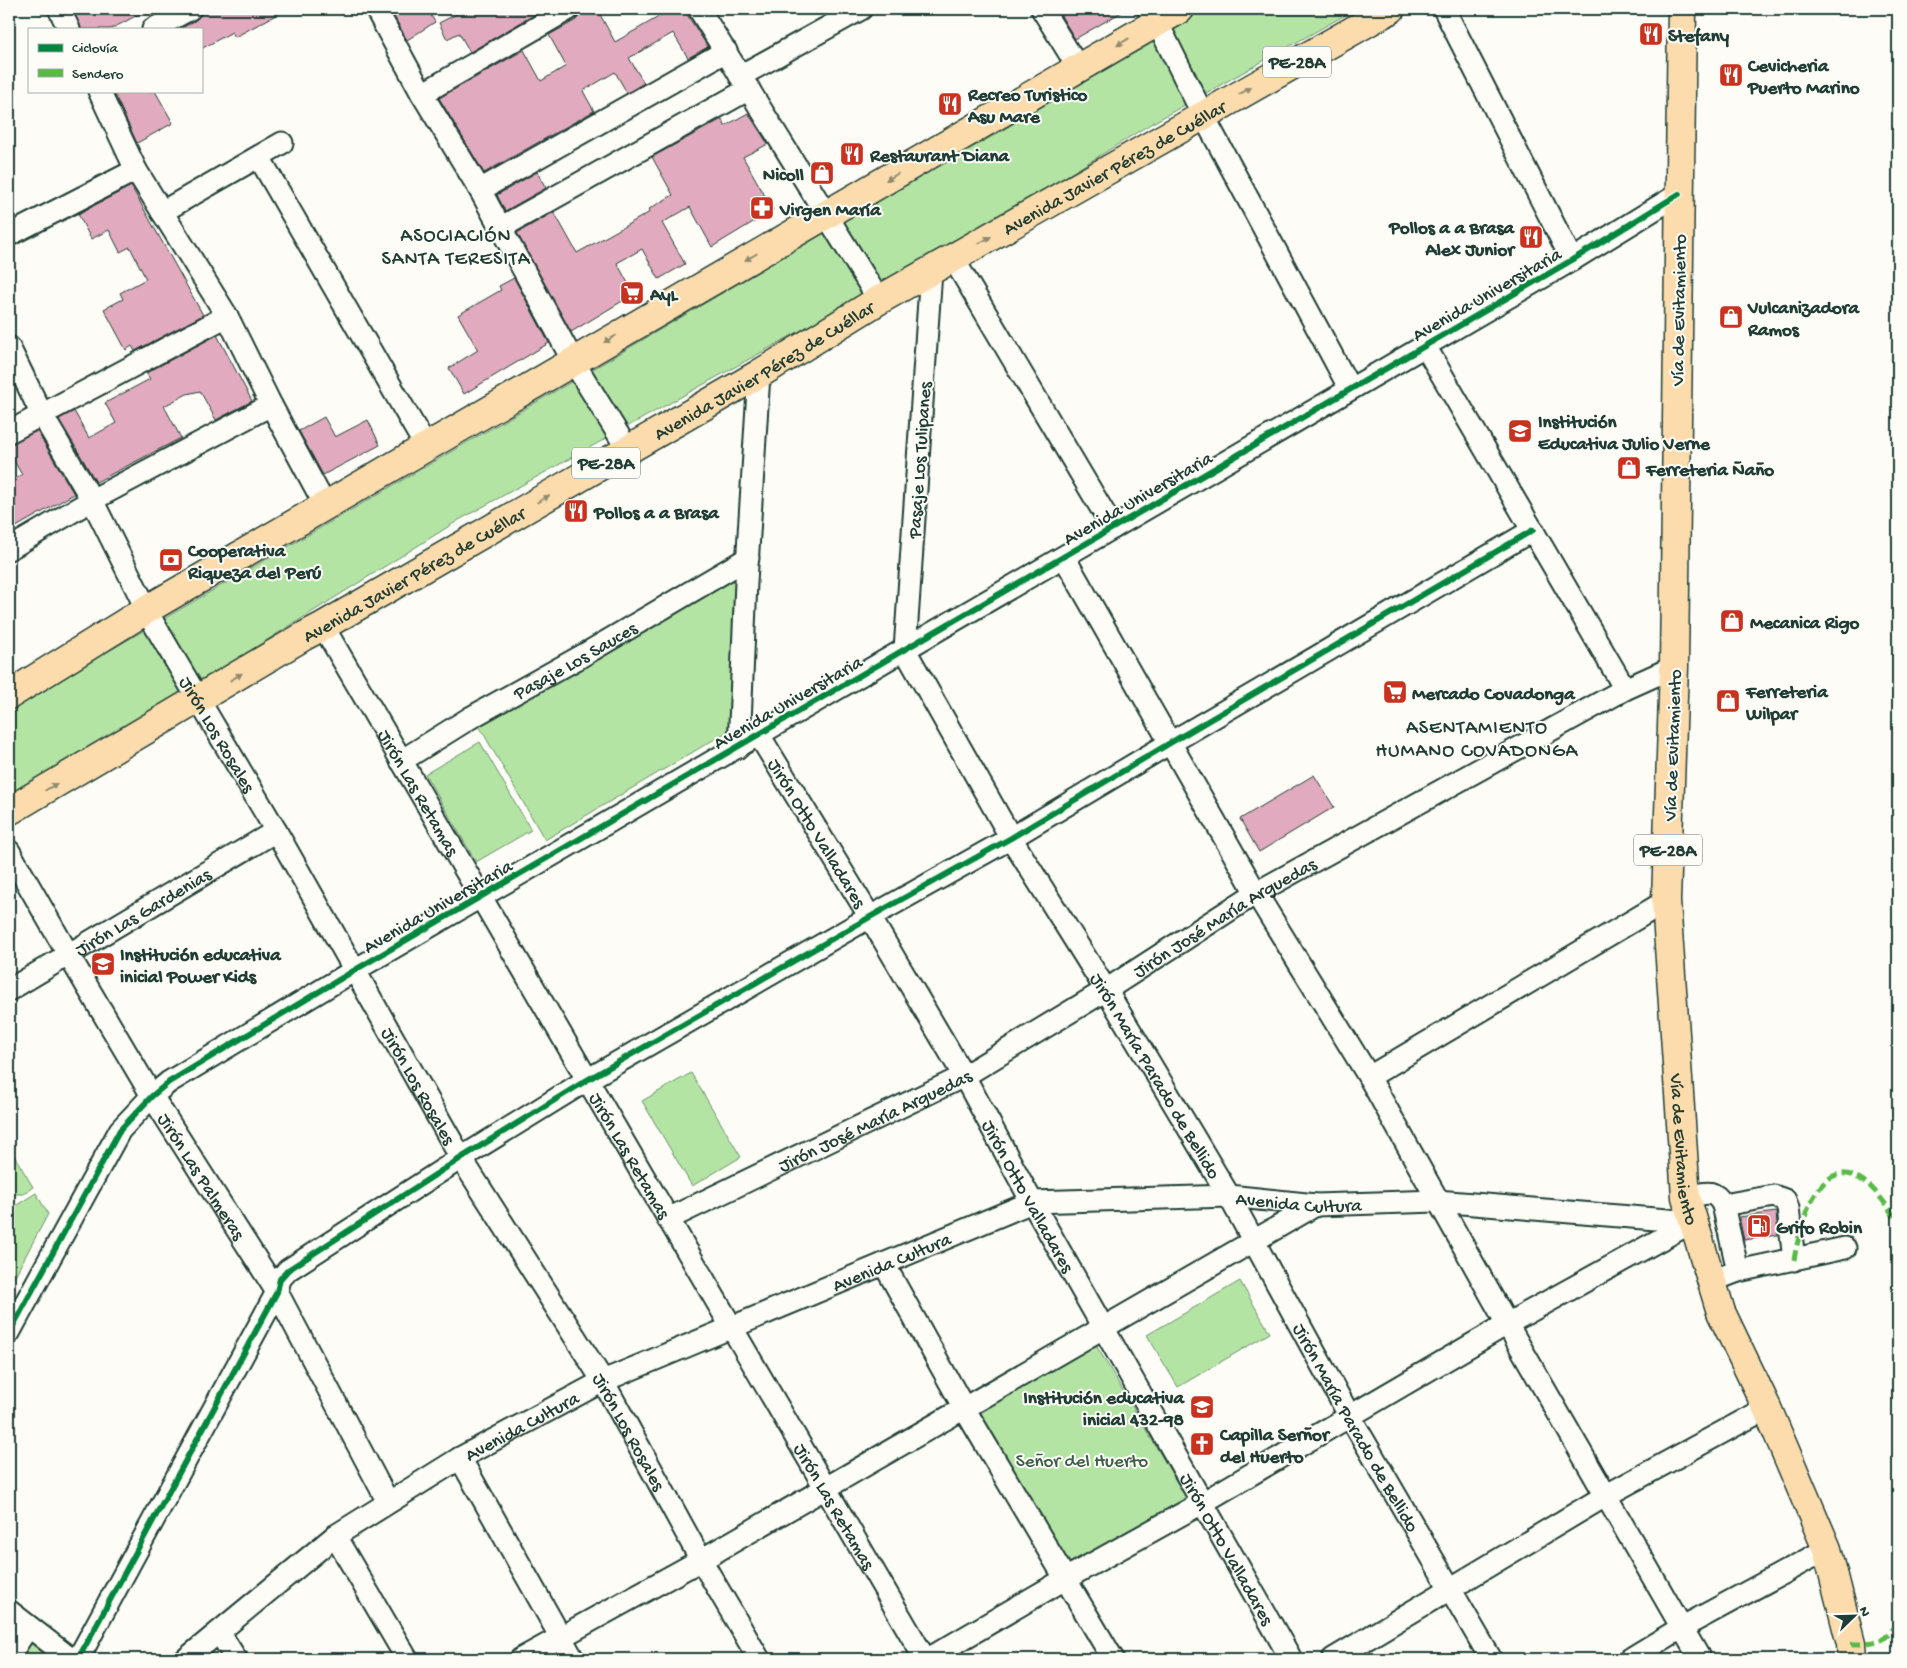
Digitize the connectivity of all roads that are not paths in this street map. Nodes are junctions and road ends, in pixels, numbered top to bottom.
1 (59, 9) edge
2 (190, 9) edge
3 (376, 9) edge
4 (569, 9) edge
5 (699, 9) edge
6 (862, 9) edge
7 (1042, 9) edge
8 (1180, 9) edge
9 (1391, 9) edge
10 (1444, 9) edge
11 (1682, 9) edge
12 (1152, 16) edge
13 (68, 28) edge
14 (156, 28) edge
15 (726, 51) junction
16 (1079, 69) junction
17 (745, 82) junction
18 (99, 92) edge
19 (422, 94) junction
20 (1203, 114) junction
21 (282, 143) dead end
22 (259, 156) junction
23 (136, 170) junction
24 (480, 190) junction
25 (1679, 194) junction
26 (162, 212) junction
27 (825, 214) junction
28 (500, 228) junction
29 (11, 229) edge
30 (1572, 260) junction
31 (942, 264) junction
32 (878, 300) junction
33 (226, 316) junction
34 (1425, 346) junction
35 (9, 347) edge
36 (573, 360) junction
37 (759, 374) junction
38 (1350, 389) junction
39 (270, 405) junction
40 (42, 415) junction
41 (9, 432) edge
42 (426, 447) junction
43 (628, 450) junction
44 (92, 500) junction
45 (326, 507) junction
46 (1114, 528) junction
47 (1532, 530) junction
48 (9, 549) edge
49 (1064, 557) junction
50 (748, 558) junction
51 (146, 610) junction
52 (323, 626) junction
53 (904, 650) junction
54 (1674, 667) junction
55 (1625, 689) junction
56 (9, 695) edge
57 (200, 700) junction
58 (759, 735) junction
59 (1170, 743) junction
60 (739, 747) junction
61 (401, 761) junction
62 (9, 811) edge
63 (276, 831) junction
64 (1011, 838) junction
65 (9, 851) edge
66 (1256, 893) junction
67 (481, 898) junction
68 (1666, 901) junction
69 (870, 917) junction
70 (68, 954) junction
71 (355, 970) junction
72 (9, 990) edge
73 (1106, 990) junction
74 (964, 1076) junction
75 (1369, 1077) junction
76 (587, 1080) junction
77 (152, 1096) junction
78 (461, 1158) junction
79 (1229, 1196) junction
80 (1437, 1201) junction
81 (1032, 1202) junction
82 (1316, 1205) junction
83 (1723, 1205) junction
84 (1689, 1209) junction
85 (668, 1219) junction
86 (1252, 1240) junction
87 (1845, 1248) dead end
88 (1794, 1260) junction
89 (884, 1264) junction
90 (1738, 1271) junction
91 (1712, 1281) junction
92 (277, 1292) junction
93 (1507, 1324) junction
94 (732, 1328) junction
95 (1103, 1328) junction
96 (9, 1333) edge
97 (603, 1381) junction
98 (964, 1408) junction
99 (1767, 1408) junction
100 (1350, 1416) junction
101 (460, 1458) junction
102 (825, 1488) junction
103 (1606, 1496) junction
104 (388, 1502) junction
105 (1202, 1503) junction
106 (335, 1536) junction
107 (1828, 1549) junction
108 (701, 1560) junction
109 (1065, 1579) junction
110 (1450, 1589) junction
111 (9, 1611) edge
112 (28, 1627) junction
113 (1681, 1628) junction
114 (219, 1632) junction
115 (560, 1637) junction
116 (9, 1656) edge
117 (71, 1659) edge
118 (78, 1659) edge
119 (186, 1659) edge
120 (236, 1659) edge
121 (407, 1659) edge
122 (521, 1659) edge
123 (573, 1659) edge
124 (759, 1659) edge
125 (926, 1659) edge
126 (1113, 1659) edge
127 (1291, 1659) edge
128 (1333, 1659) edge
129 (1491, 1659) edge
130 (1630, 1659) edge
131 (1700, 1659) edge
132 (1852, 1659) edge

1 - 13 street
2 - 14 street
3 - 19 street
4 - 19 street
5 - 15 street
6 - 17 street
7 - 16 street
8 - 12 highway
20 -> 9 highway, Avenida Javier Pérez de Cuéllar / PE-28A
10 - 30 street
11 - 25 highway, Vía de Evitamiento / PE-28A
12 -> 16 highway
12 - 20 street
15 - 17 street
15 - 24 street
16 -> 27 highway
17 - 27 street
17 - 28 street
18 - 23 street
19 - 24 street
31 -> 20 highway, Avenida Javier Pérez de Cuéllar / PE-28A
20 - 38 street
21 - 22 street
22 - 26 street
22 - 42 street
23 - 26 street
23 - 29 street
24 - 28 street
25 - 30 street, Avenida Universitaria
25 - 54 highway, Vía de Evitamiento / PE-28A
26 - 33 street
27 - 32 street
27 -> 36 highway
28 - 36 street
30 - 34 street, Avenida Universitaria
31 - 32 highway, Avenida Javier Pérez de Cuéllar / PE-28A
31 - 46 street
31 - 53 street, Pasaje Los Tulipanes
32 - 37 highway, Avenida Javier Pérez de Cuéllar / PE-28A
33 - 39 street
33 - 40 street
34 - 38 street, Avenida Universitaria
34 - 47 street
35 - 40 street, Jirón Los Rosales
36 - 42 highway
36 - 43 street
37 - 43 highway, Avenida Javier Pérez de Cuéllar / PE-28A
37 - 50 street
38 - 46 street, Avenida Universitaria
39 - 44 street
39 - 45 street
40 - 41 street
40 - 44 street, Jirón Los Rosales
42 - 45 highway
52 -> 43 highway, Avenida Javier Pérez de Cuéllar / PE-28A
44 - 48 street
44 - 51 street, Jirón Los Rosales
45 - 51 highway
46 - 49 street, Avenida Universitaria
47 - 55 street
47 - 59 street
49 - 53 street, Avenida Universitaria
49 - 59 street
50 - 60 street
50 - 61 street, Pasaje Los Sauces
51 - 56 highway
51 - 57 street, Jirón Los Rosales
57 -> 52 highway, Avenida Javier Pérez de Cuéllar / PE-28A
52 - 61 street, Jirón Las Retamas
53 - 58 street, Avenida Universitaria
53 - 64 street, Jirón María Parado de Bellido
54 - 55 street, Jirón José María Arguedas
54 - 68 highway, Vía de Evitamiento / PE-28A
55 - 66 street, Jirón José María Arguedas
62 -> 57 highway, Avenida Javier Pérez de Cuéllar / PE-28A
57 - 63 street, Jirón Los Rosales
58 - 60 street, Avenida Universitaria
58 - 69 street, Jirón Otto Valladares
59 - 64 street
59 - 66 street
60 - 67 street, Avenida Universitaria
61 - 67 street, Jirón Las Retamas
63 - 70 street, Jirón Las Gardenias
63 - 71 street, Jirón Los Rosales
64 - 69 street
64 - 73 street, Jirón María Parado de Bellido
65 - 70 street, Jirón Las Palmeras
66 - 73 street, Jirón José María Arguedas
66 - 75 street
67 - 71 street, Avenida Universitaria
67 - 76 street, Jirón Las Retamas
68 - 75 street
68 - 84 highway, Vía de Evitamiento / PE-28A
69 - 74 street, Jirón Otto Valladares
69 - 76 street
70 - 72 street, Jirón Las Gardenias
70 - 77 street, Jirón Las Palmeras
71 - 77 street, Avenida Universitaria
71 - 78 street, Jirón Los Rosales
73 - 74 street, Jirón José María Arguedas
73 - 79 street, Jirón María Parado de Bellido
74 - 81 street, Jirón Otto Valladares
74 - 85 street, Jirón José María Arguedas
75 - 80 street
76 - 78 street
76 - 85 street, Jirón Las Retamas
77 - 92 street, Jirón Las Palmeras
77 - 96 street, Avenida Universitaria
78 - 92 street
78 - 97 street, Jirón Los Rosales
79 - 81 street, Avenida Cultura
79 - 82 street, Avenida Cultura
79 - 86 street, Jirón María Parado de Bellido
80 - 82 street, Avenida Cultura
80 - 84 street, Avenida Cultura
80 - 93 street
81 - 89 street, Avenida Cultura
81 - 95 street, Jirón Otto Valladares
82 - 86 street
83 - 84 street
83 - 88 street
83 - 90 street
84 - 91 highway, Vía de Evitamiento / PE-28A
84 - 93 street
85 - 94 street, Jirón Las Retamas
86 - 95 street
86 - 100 street, Jirón María Parado de Bellido
87 - 88 street
88 - 90 street
89 - 94 street, Avenida Cultura
89 - 98 street
90 - 91 street
91 - 99 highway, Vía de Evitamiento / PE-28A
92 - 104 street, Jirón Las Palmeras
92 - 118 street
93 - 100 street
93 - 103 street
94 - 97 street, Avenida Cultura
94 - 102 street, Jirón Las Retamas
95 - 98 street
95 - 105 street, Jirón Otto Valladares
97 - 101 street, Avenida Cultura
97 - 108 street, Jirón Los Rosales
98 - 102 street
98 - 109 street
99 - 103 street
99 - 107 highway, Vía de Evitamiento / PE-28A
100 - 105 street
100 - 110 street, Jirón María Parado de Bellido
101 - 104 street, Avenida Cultura
101 - 115 street
102 - 108 street
102 - 125 street, Jirón Las Retamas
103 - 110 street
103 - 113 street
104 - 106 street, Avenida Cultura
105 - 109 street
105 - 127 street, Jirón Otto Valladares
106 - 114 street, Avenida Cultura
106 - 121 street
107 - 113 street
107 - 132 highway, Vía de Evitamiento / PE-28A
108 - 115 street
108 - 124 street, Jirón Los Rosales
109 - 125 street
109 - 126 street
110 - 128 street
110 - 129 street, Jirón María Parado de Bellido
111 - 112 street
112 - 116 street
112 - 117 street
113 - 130 street
113 - 131 street
114 - 119 street, Avenida Cultura
114 - 120 street
115 - 122 street
115 - 123 street

